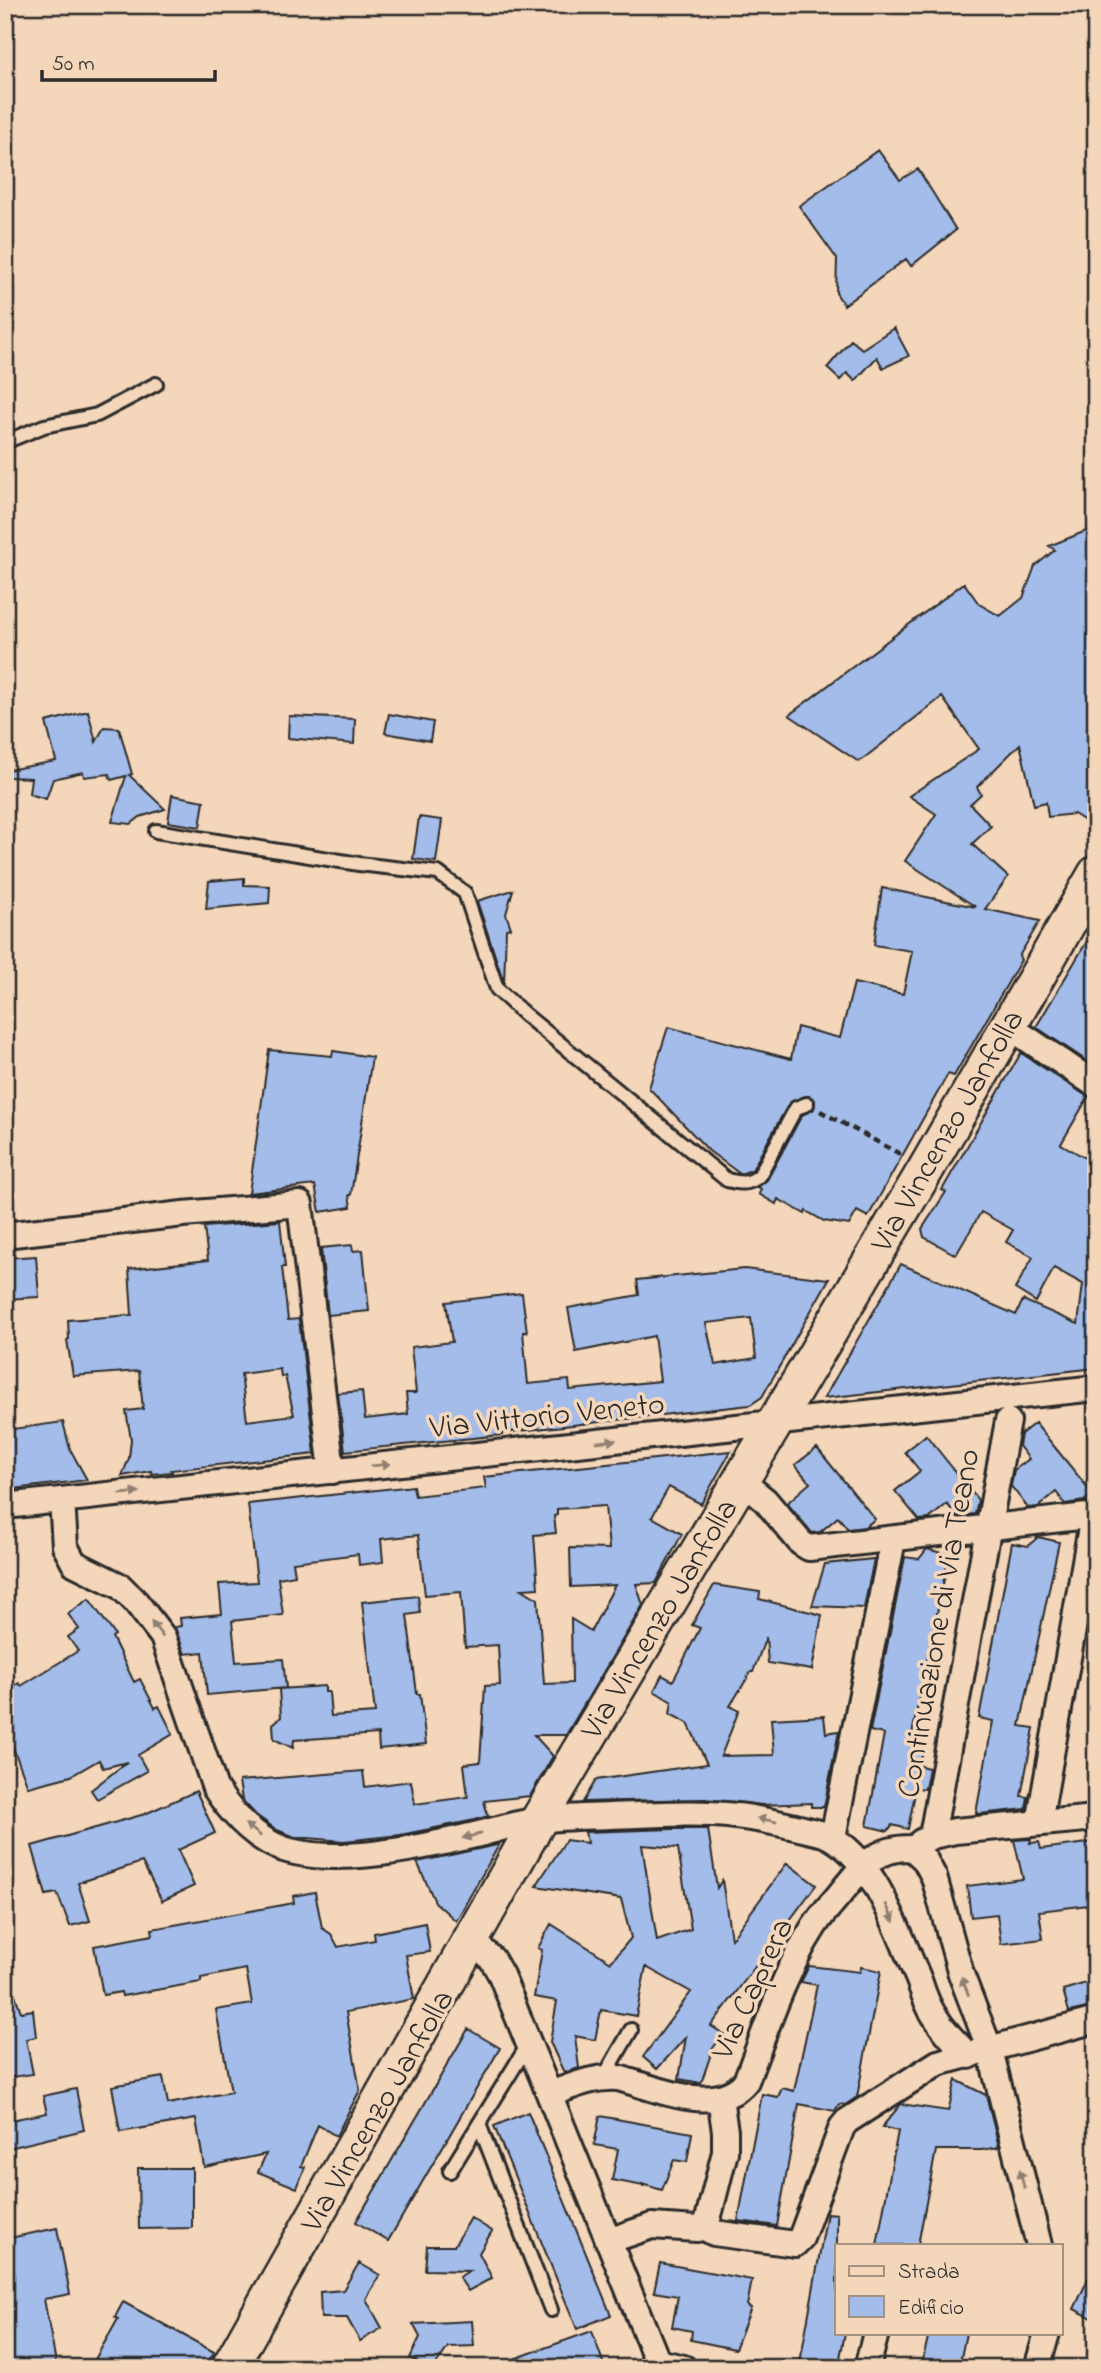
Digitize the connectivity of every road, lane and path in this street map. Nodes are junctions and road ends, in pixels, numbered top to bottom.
1 (156, 384) dead end
2 (5, 442) edge
3 (156, 831) dead end
4 (1096, 874) edge
5 (1007, 1025) junction
6 (1096, 1085) edge
7 (807, 1104) joint
8 (926, 1169) junction
9 (5, 1236) edge
10 (1096, 1388) edge
11 (1007, 1421) dead end
12 (774, 1423) junction
13 (332, 1471) junction
14 (740, 1480) junction
15 (62, 1500) junction
16 (5, 1506) edge
17 (1095, 1515) edge
18 (988, 1528) junction
19 (893, 1540) junction
20 (1096, 1818) edge
21 (539, 1820) junction
22 (1040, 1823) junction
23 (833, 1838) junction
24 (922, 1842) junction
25 (859, 1860) junction
26 (472, 1940) junction
27 (1096, 2020) edge
28 (631, 2030) dead end
29 (529, 2043) junction
30 (980, 2052) junction
31 (604, 2077) junction
32 (550, 2094) junction
33 (720, 2098) junction
34 (479, 2124) junction
35 (450, 2171) dead end
36 (703, 2227) junction
37 (608, 2241) junction
38 (1039, 2244) edge
39 (551, 2311) dead end
40 (876, 2334) edge
41 (1047, 2334) edge
42 (659, 2365) edge
43 (229, 2368) edge
44 (684, 2368) edge
45 (867, 2368) edge
46 (1038, 2368) edge

1 - 2 lane
3 - 7 lane
4 - 5 main road, Via Vincenzo Janfolla
5 - 6 street
5 - 8 main road, Via Vincenzo Janfolla
7 - 8 path
8 - 12 main road, Via Vincenzo Janfolla
9 - 13 street
10 - 12 street, Via Vittorio Veneto
11 - 18 street, Continuazione di Via Teano
13 -> 12 street, Via Vittorio Veneto
12 - 14 main road, Via Vincenzo Janfolla
15 -> 13 street, Via Vittorio Veneto
14 - 19 street
14 - 21 main road, Via Vincenzo Janfolla
15 - 16 street, Via Vittorio Veneto
21 -> 15 street
17 - 18 street
17 - 22 street
18 - 19 street
18 - 24 street, Continuazione di Via Teano
19 - 23 street, Continuazione di Via Teano
20 - 22 street
23 -> 21 street
21 - 26 main road, Via Vincenzo Janfolla
22 - 24 street
23 - 25 street
24 - 25 street
30 -> 24 street
25 -> 30 street
25 - 33 street, Via Caprera
26 - 29 street
26 - 43 main road, Via Vincenzo Janfolla
27 - 30 street
28 - 31 lane
29 - 32 street
29 - 34 lane
30 - 36 street
38 -> 30 street
31 - 32 street, Via Caprera
31 - 33 street, Via Caprera
32 - 37 street
33 - 36 street, Via Caprera
34 - 35 lane
34 - 39 lane
36 - 37 street
37 - 42 street
40 - 45 street
41 - 46 street
42 - 44 street

